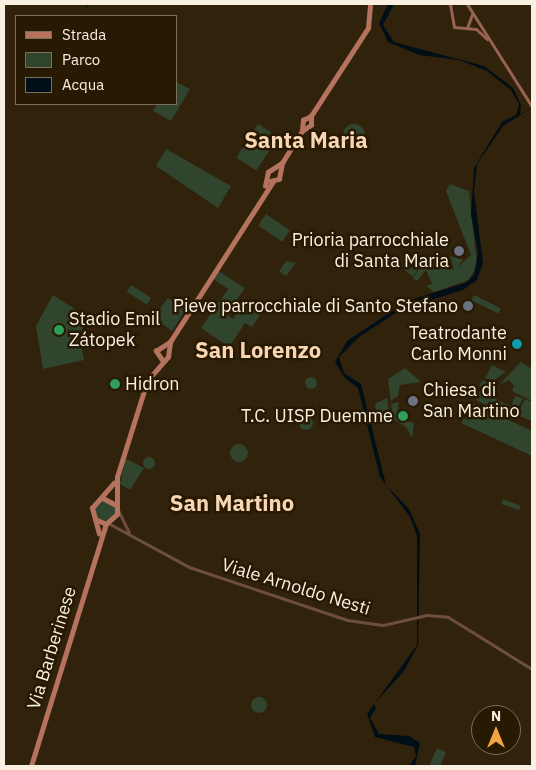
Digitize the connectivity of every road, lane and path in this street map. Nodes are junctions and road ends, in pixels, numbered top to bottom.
1 (370, 4) edge
2 (450, 4) edge
3 (469, 5) edge
4 (465, 29) junction
5 (497, 51) junction
6 (532, 107) edge
7 (310, 118) junction
8 (303, 128) junction
9 (277, 171) junction
10 (267, 179) junction
11 (272, 182) junction
12 (246, 220) junction
13 (170, 342) junction
14 (163, 346) junction
15 (168, 350) junction
16 (157, 358) junction
17 (162, 360) junction
18 (154, 368) junction
19 (130, 430) junction
20 (103, 498) junction
21 (117, 508) junction
22 (95, 519) junction
23 (107, 523) junction
24 (122, 530) junction
25 (99, 538) junction
26 (137, 540) junction
27 (531, 670) edge
28 (31, 766) edge

1 - 7 main road
2 - 4 main road
3 - 4 main road
3 - 5 main road
4 - 5 main road
5 - 6 main road
7 - 8 main road
7 - 8 main road
8 - 9 main road
9 - 10 main road
9 - 11 main road
10 - 11 main road
10 - 12 main road
11 - 12 main road
12 - 13 main road
13 - 14 main road
13 - 15 main road
14 - 15 main road
14 - 16 main road
15 - 17 main road
16 - 17 main road
16 - 18 main road
17 - 18 main road
18 - 19 main road
19 - 20 main road
19 - 21 main road
20 - 21 main road
20 - 22 main road
21 - 23 main road, Via Barberinese
21 - 26 street, Viale Arnoldo Nesti
22 - 23 main road
22 - 25 main road, Via Barberinese
23 - 24 street, Viale Arnoldo Nesti
23 - 25 main road, Via Barberinese
24 - 25 street
24 - 26 street, Viale Arnoldo Nesti
25 - 28 main road, Via Barberinese
26 - 27 street, Viale Arnoldo Nesti

